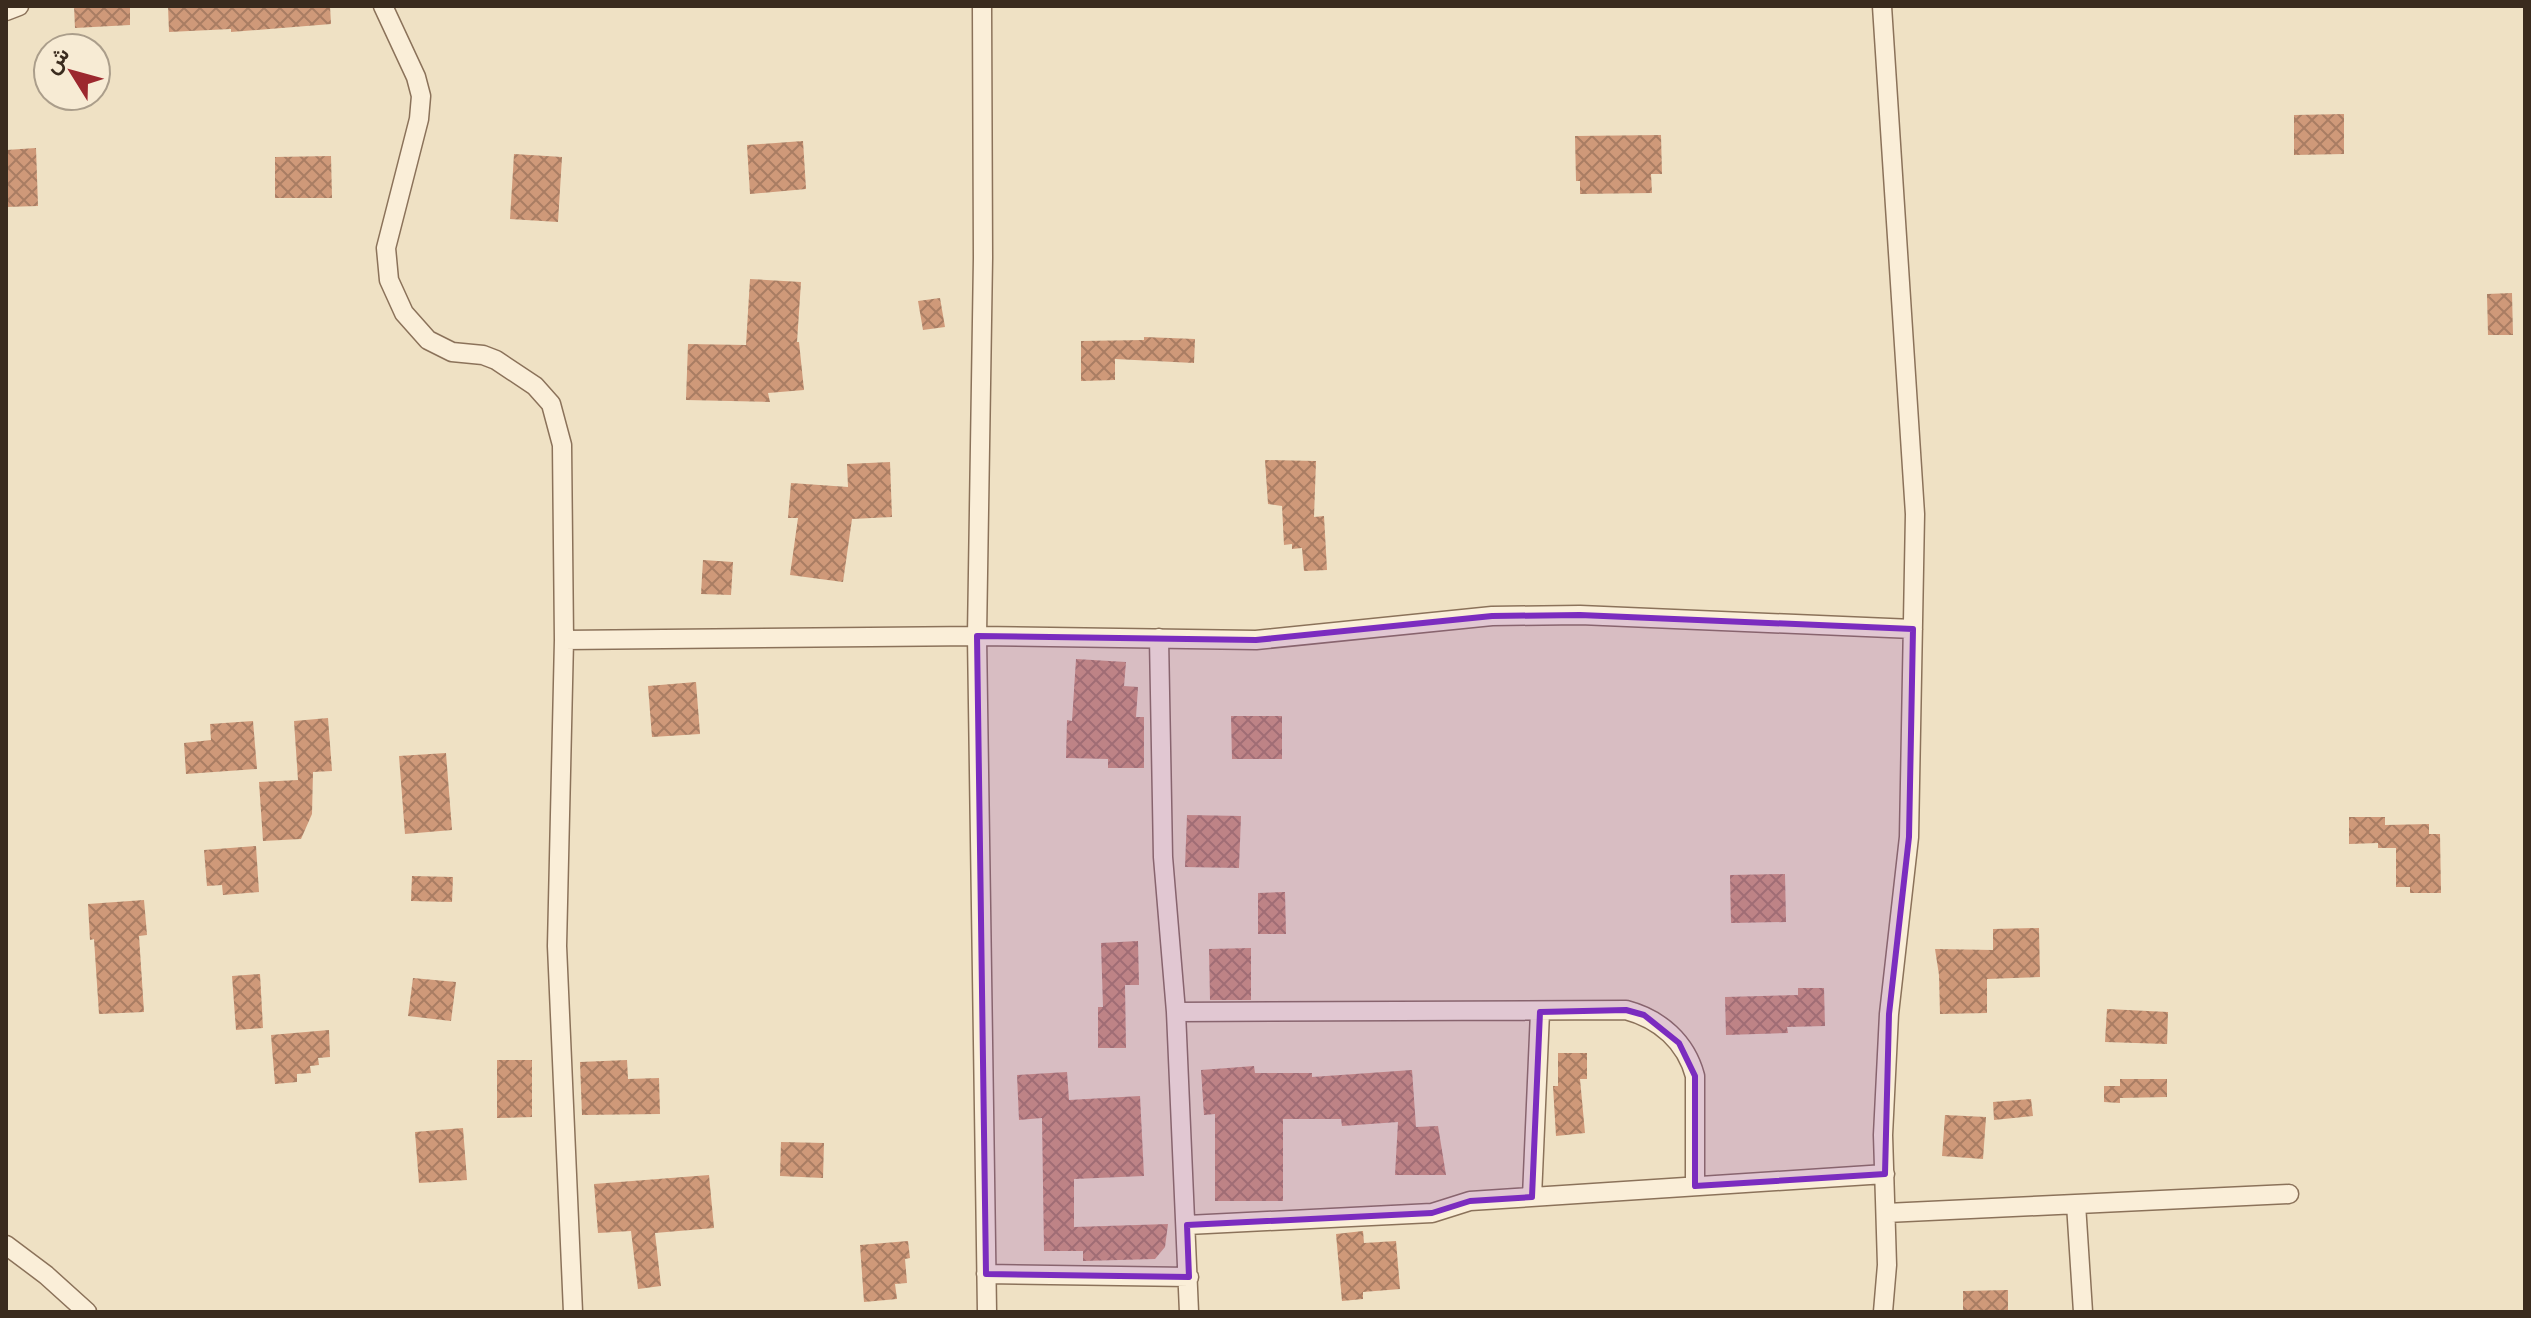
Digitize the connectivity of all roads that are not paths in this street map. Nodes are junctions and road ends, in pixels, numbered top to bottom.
1 (19, 6) edge
2 (383, 6) edge
3 (982, 6) edge
4 (1882, 6) edge
5 (6, 11) edge
6 (1913, 629) junction
7 (977, 636) junction
8 (1159, 638) junction
9 (564, 640) junction
10 (1176, 1012) junction
11 (1540, 1012) junction
12 (1885, 1174) junction
13 (1695, 1186) junction
14 (2289, 1194) dead end
15 (1532, 1197) junction
16 (2076, 1204) junction
17 (1886, 1213) junction
18 (1187, 1225) junction
19 (6, 1245) edge
20 (986, 1274) junction
21 (1189, 1277) junction
22 (87, 1312) edge
23 (573, 1312) edge
24 (987, 1312) edge
25 (1189, 1312) edge
26 (1883, 1312) edge
27 (2083, 1312) edge

1 - 5 street
2 - 9 street
3 - 7 street
4 - 6 street
6 - 8 street
6 - 12 street
7 - 8 street
7 - 9 street
7 - 20 street
8 - 10 street
9 - 23 street
10 - 11 street
10 - 18 street
11 - 13 street
11 - 15 street
12 - 13 street
12 - 17 street
13 - 15 street
14 - 16 street
15 - 18 street
16 - 17 street
16 - 27 street
17 - 26 street
18 - 21 street
19 - 22 street
20 - 21 street
20 - 24 street
21 - 25 street

